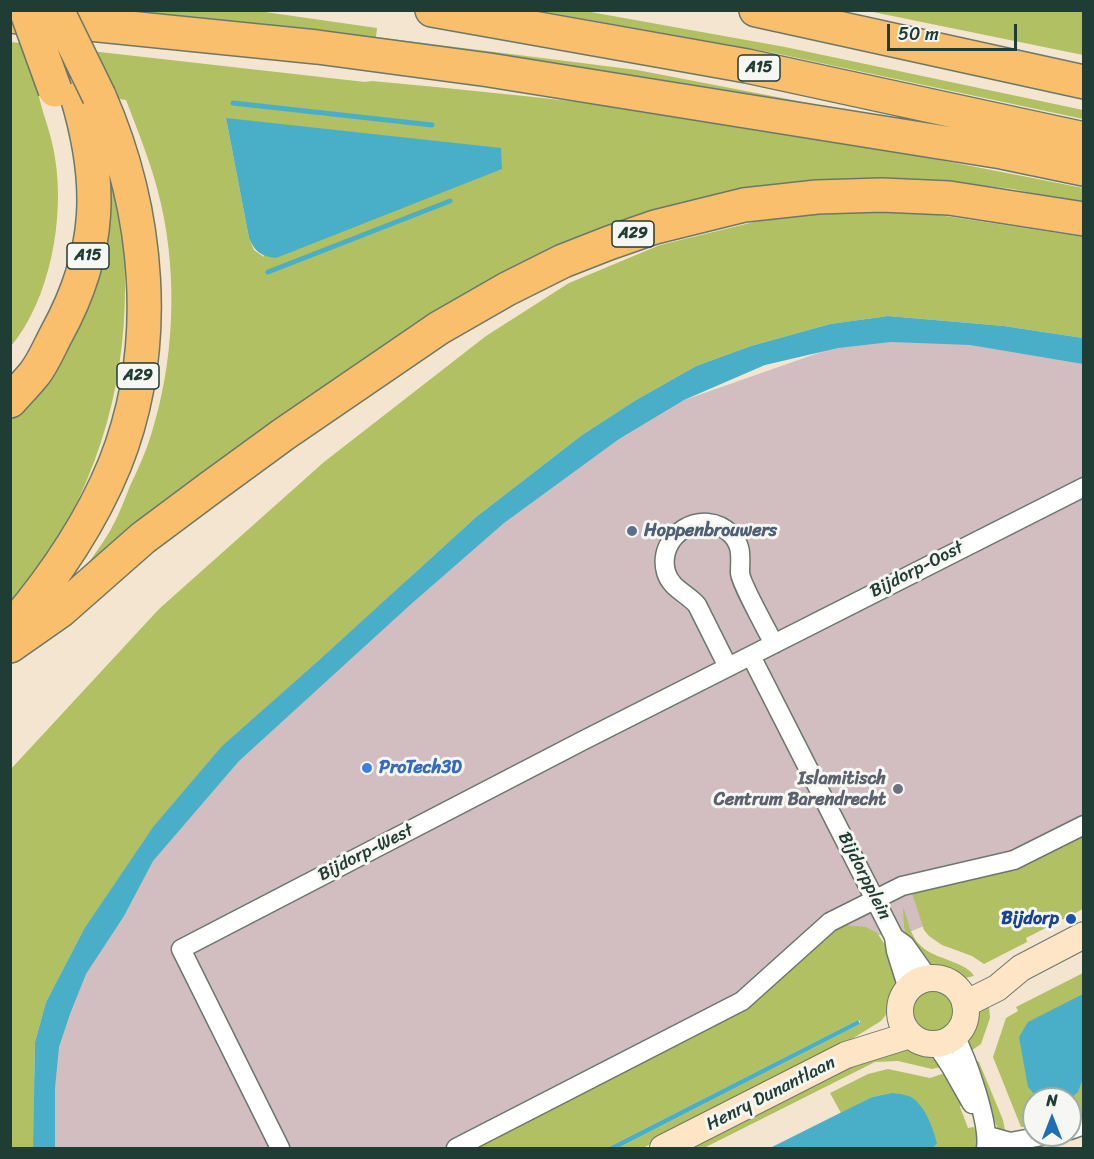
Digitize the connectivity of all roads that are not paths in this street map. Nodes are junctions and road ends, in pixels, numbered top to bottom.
1 (26, 10) edge
2 (53, 10) edge
3 (57, 10) edge
4 (432, 10) edge
5 (756, 10) edge
6 (10, 16) edge
7 (1083, 82) edge
8 (77, 93) junction
9 (1083, 139) edge
10 (1083, 168) edge
11 (1083, 219) edge
12 (10, 373) edge
13 (10, 401) edge
14 (1083, 487) edge
15 (10, 629) edge
16 (774, 644) junction
17 (10, 646) edge
18 (751, 656) junction
19 (728, 668) junction
20 (1083, 825) edge
21 (876, 899) junction
22 (1083, 935) edge
23 (919, 984) junction
24 (961, 997) junction
25 (904, 1024) junction
26 (946, 1040) junction
27 (1022, 1140) edge
28 (986, 1142) edge
29 (280, 1149) edge
30 (456, 1149) edge
31 (663, 1149) edge

1 - 8 highway, A29, bridge
2 - 8 highway, A15
3 - 8 highway, A29, bridge
4 - 9 highway, A15
5 - 7 highway
6 - 10 highway
8 - 12 highway, A29
8 - 13 highway, A15
8 - 15 highway, A29
11 - 17 highway, A29
14 - 16 street, Bijdorp-Oost
16 - 18 street, Bijdorp-Oost
16 - 19 street
18 - 19 street, Bijdorp-West
18 - 21 street, Bijdorpplein
19 - 29 street, Bijdorp-West
20 - 21 street
21 - 23 street, Bijdorpplein
21 - 30 street
22 - 24 main road
23 - 24 main road
23 - 25 main road
24 - 26 main road
25 - 26 main road
25 - 31 main road, Henry Dunantlaan
26 - 28 street
27 - 28 street

